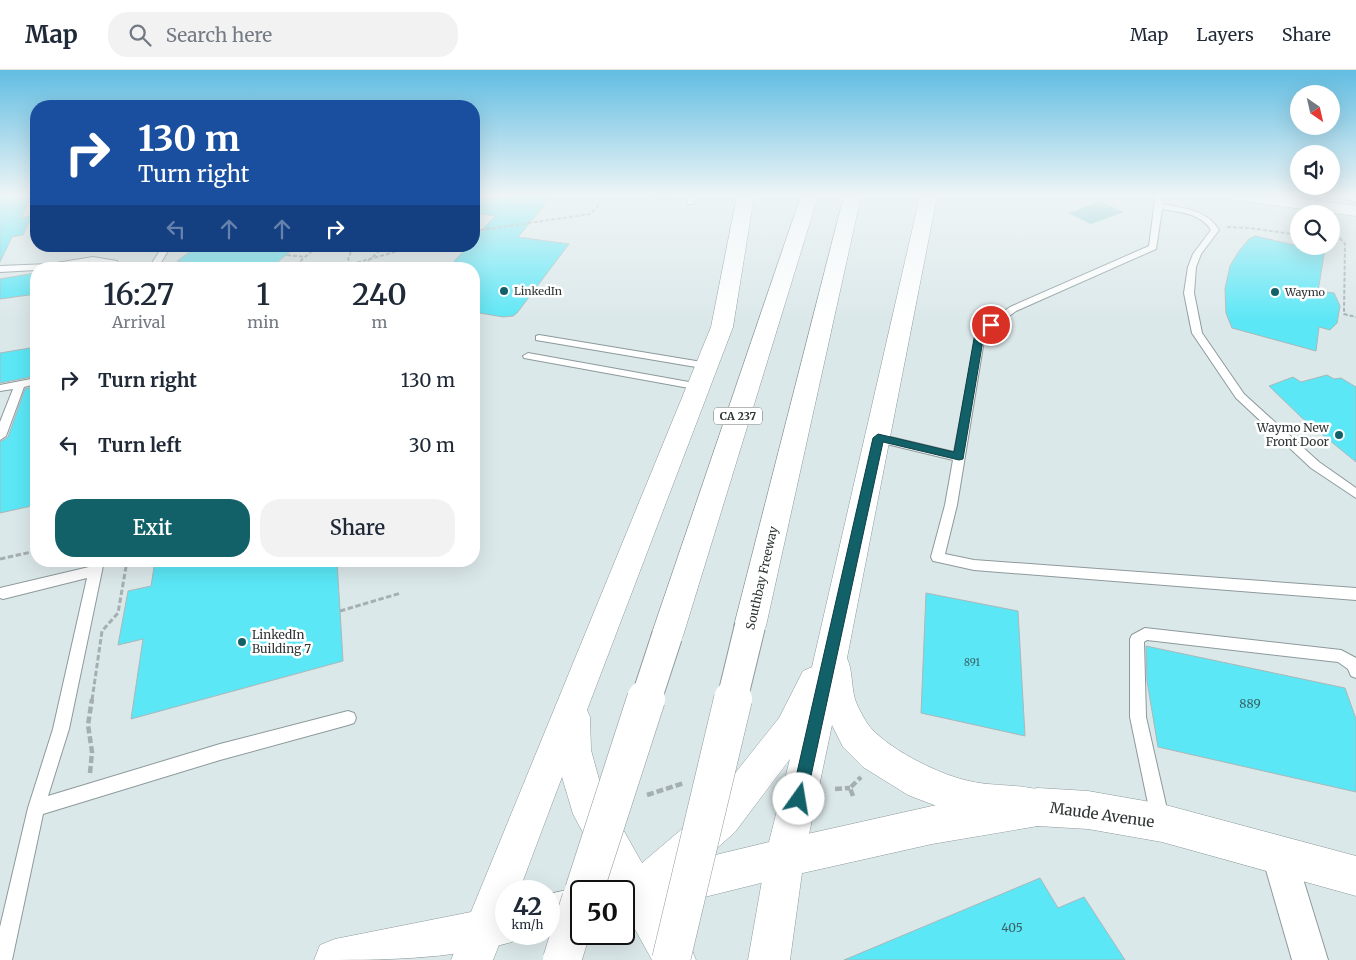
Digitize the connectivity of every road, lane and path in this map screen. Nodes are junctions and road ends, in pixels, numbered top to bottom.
1 (738, 238) edge
2 (796, 238) edge
3 (843, 238) edge
4 (920, 238) edge
5 (1154, 238) edge
6 (1209, 238) edge
7 (1340, 240) edge
8 (311, 252) edge
9 (379, 252) edge
10 (395, 252) edge
11 (287, 255) dead end
12 (305, 257) junction
13 (371, 259) junction
14 (81, 262) edge
15 (107, 262) edge
16 (299, 262) edge
17 (358, 262) edge
18 (367, 262) edge
19 (30, 268) edge
20 (0, 269) edge
21 (1356, 317) edge
22 (540, 338) dead end
23 (528, 356) dead end
24 (704, 376) junction
25 (30, 382) edge
26 (20, 384) junction
27 (0, 388) edge
28 (0, 436) edge
29 (878, 438) junction
30 (959, 457) junction
31 (1356, 494) edge
32 (30, 552) edge
33 (0, 559) edge
34 (93, 567) edge
35 (96, 567) edge
36 (126, 567) edge
37 (3, 593) dead end
38 (401, 594) dead end
39 (1356, 594) edge
40 (340, 611) dead end
41 (833, 647) junction
42 (1356, 670) edge
43 (574, 702) junction
44 (348, 718) dead end
45 (866, 772) dead end
46 (90, 774) dead end
47 (691, 780) dead end
48 (850, 788) junction
49 (835, 789) dead end
50 (853, 796) dead end
51 (637, 798) dead end
52 (1038, 807) junction
53 (36, 808) junction
54 (1162, 824) junction
55 (1279, 856) junction
56 (785, 858) junction
57 (1356, 876) edge
58 (588, 880) edge
59 (620, 880) edge
60 (635, 892) edge
61 (635, 896) edge
62 (635, 907) edge
63 (570, 934) edge
64 (487, 938) edge
65 (579, 945) edge
66 (2, 960) edge
67 (335, 960) edge
68 (562, 960) edge
69 (671, 960) edge
70 (675, 960) edge
71 (769, 960) edge
72 (1310, 960) edge

1 - 24 main road
2 - 58 main road, CA 237, bridge
3 - 69 main road, Southbay Freeway, bridge
4 - 29 main road
5 - 30 lane
6 - 31 lane
7 - 21 path
8 - 12 path
9 - 13 path
10 - 13 path
11 - 12 path
12 - 16 path
13 - 17 path
13 - 18 path
14 - 15 lane
19 - 20 lane
22 - 24 lane
23 - 24 lane
24 - 43 main road
25 - 26 lane
26 - 27 lane
26 - 28 lane
29 - 30 lane
29 - 41 main road
30 - 39 lane
32 - 33 path
34 - 37 lane
35 - 53 lane
36 - 46 path
38 - 40 path
41 - 52 main road
41 - 56 main road
41 - 60 main road
42 - 54 lane
43 - 59 main road
43 - 64 main road
44 - 53 lane
45 - 48 path
47 - 51 path
48 - 49 path
48 - 50 path
52 - 54 main road, Maude Avenue
52 - 56 main road, Maude Avenue
53 - 66 lane
54 - 55 main road, Maude Avenue
55 - 57 main road, Maude Avenue
55 - 72 street
56 - 61 main road, Maude Avenue
56 - 71 main road
62 - 70 main road
63 - 68 main road, bridge
64 - 67 main road
65 - 68 main road

